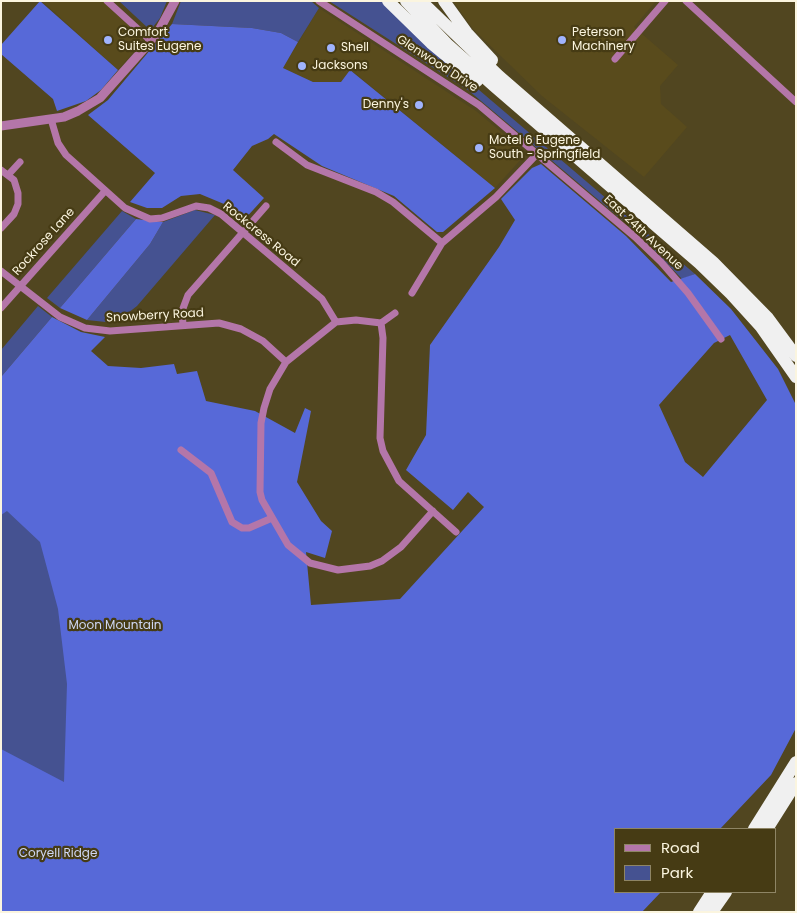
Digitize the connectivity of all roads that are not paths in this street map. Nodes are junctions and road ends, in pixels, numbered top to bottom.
1 (107, 1) edge
2 (175, 1) edge
3 (319, 1) edge
4 (388, 1) edge
5 (406, 1) edge
6 (421, 1) edge
7 (444, 1) edge
8 (665, 1) edge
9 (686, 1) edge
10 (151, 41) junction
11 (615, 59) dead end
12 (796, 102) edge
13 (51, 119) junction
14 (1, 126) edge
15 (551, 128) junction
16 (276, 142) dead end
17 (537, 154) junction
18 (20, 162) dead end
19 (1, 170) edge
20 (9, 174) junction
21 (105, 191) junction
22 (266, 206) dead end
23 (1, 228) edge
24 (244, 232) junction
25 (442, 244) junction
26 (1, 271) edge
27 (20, 286) junction
28 (412, 293) dead end
29 (1, 308) edge
30 (396, 313) dead end
31 (336, 322) junction
32 (381, 323) junction
33 (182, 325) junction
34 (721, 340) dead end
35 (796, 356) edge
36 (286, 362) junction
37 (796, 377) edge
38 (181, 450) dead end
39 (432, 511) junction
40 (272, 518) junction
41 (456, 532) dead end
42 (796, 762) edge
43 (796, 783) edge
44 (755, 828) edge
45 (767, 828) edge
46 (711, 893) edge
47 (725, 893) edge
48 (699, 912) edge
49 (712, 912) edge

1 - 10 street
2 - 10 street
3 - 17 street, Glenwood Drive
4 - 15 highway
5 - 15 highway
6 - 15 highway
7 - 15 highway
8 - 11 street
9 - 12 street
10 - 13 street
13 - 14 street
13 - 21 street, Rockcress Road
15 - 35 highway
15 - 37 highway
16 - 25 street
17 - 25 street
17 - 34 street, East 24th Avenue
18 - 20 street
19 - 20 street
20 - 23 street
21 - 24 street, Rockcress Road
21 - 27 street, Rockrose Lane
22 - 24 street
24 - 31 street, Rockcress Road
24 - 33 street
25 - 28 street
26 - 27 street, Snowberry Road
27 - 29 street, Rockrose Lane
27 - 33 street, Snowberry Road
30 - 32 street
31 - 32 street
31 - 36 street
32 - 39 street
33 - 36 street, Snowberry Road
36 - 40 street
38 - 40 street
39 - 40 street
39 - 41 street
42 - 44 highway
43 - 45 highway
46 - 48 highway
47 - 49 highway

